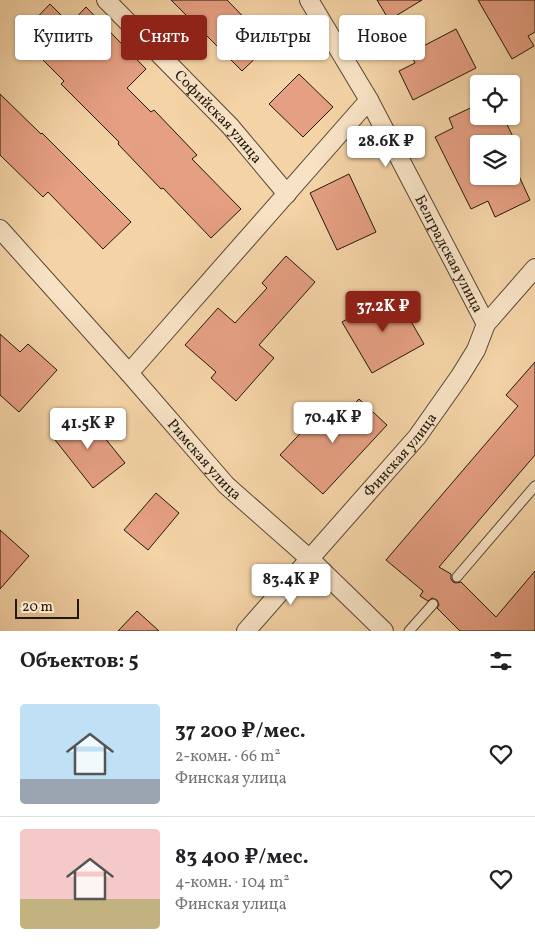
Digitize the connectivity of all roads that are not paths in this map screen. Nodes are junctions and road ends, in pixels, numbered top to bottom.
1 (106, 0) edge
2 (309, 0) edge
3 (369, 100) junction
4 (287, 194) junction
5 (0, 229) edge
6 (535, 268) edge
7 (486, 324) junction
8 (129, 373) junction
9 (535, 486) edge
10 (310, 560) junction
11 (457, 578) dead end
12 (433, 604) dead end
13 (246, 631) edge
14 (384, 631) edge
15 (409, 631) edge

1 - 4 street, Софийская улица
2 - 3 street, Белградская улица
3 - 4 street
3 - 7 street, Белградская улица
4 - 8 street
5 - 8 street, Римская улица
6 - 7 street, Финская улица
7 - 10 street, Финская улица
8 - 10 street, Римская улица
9 - 11 lane
10 - 13 street, Финская улица
10 - 14 street, Римская улица
12 - 15 lane

